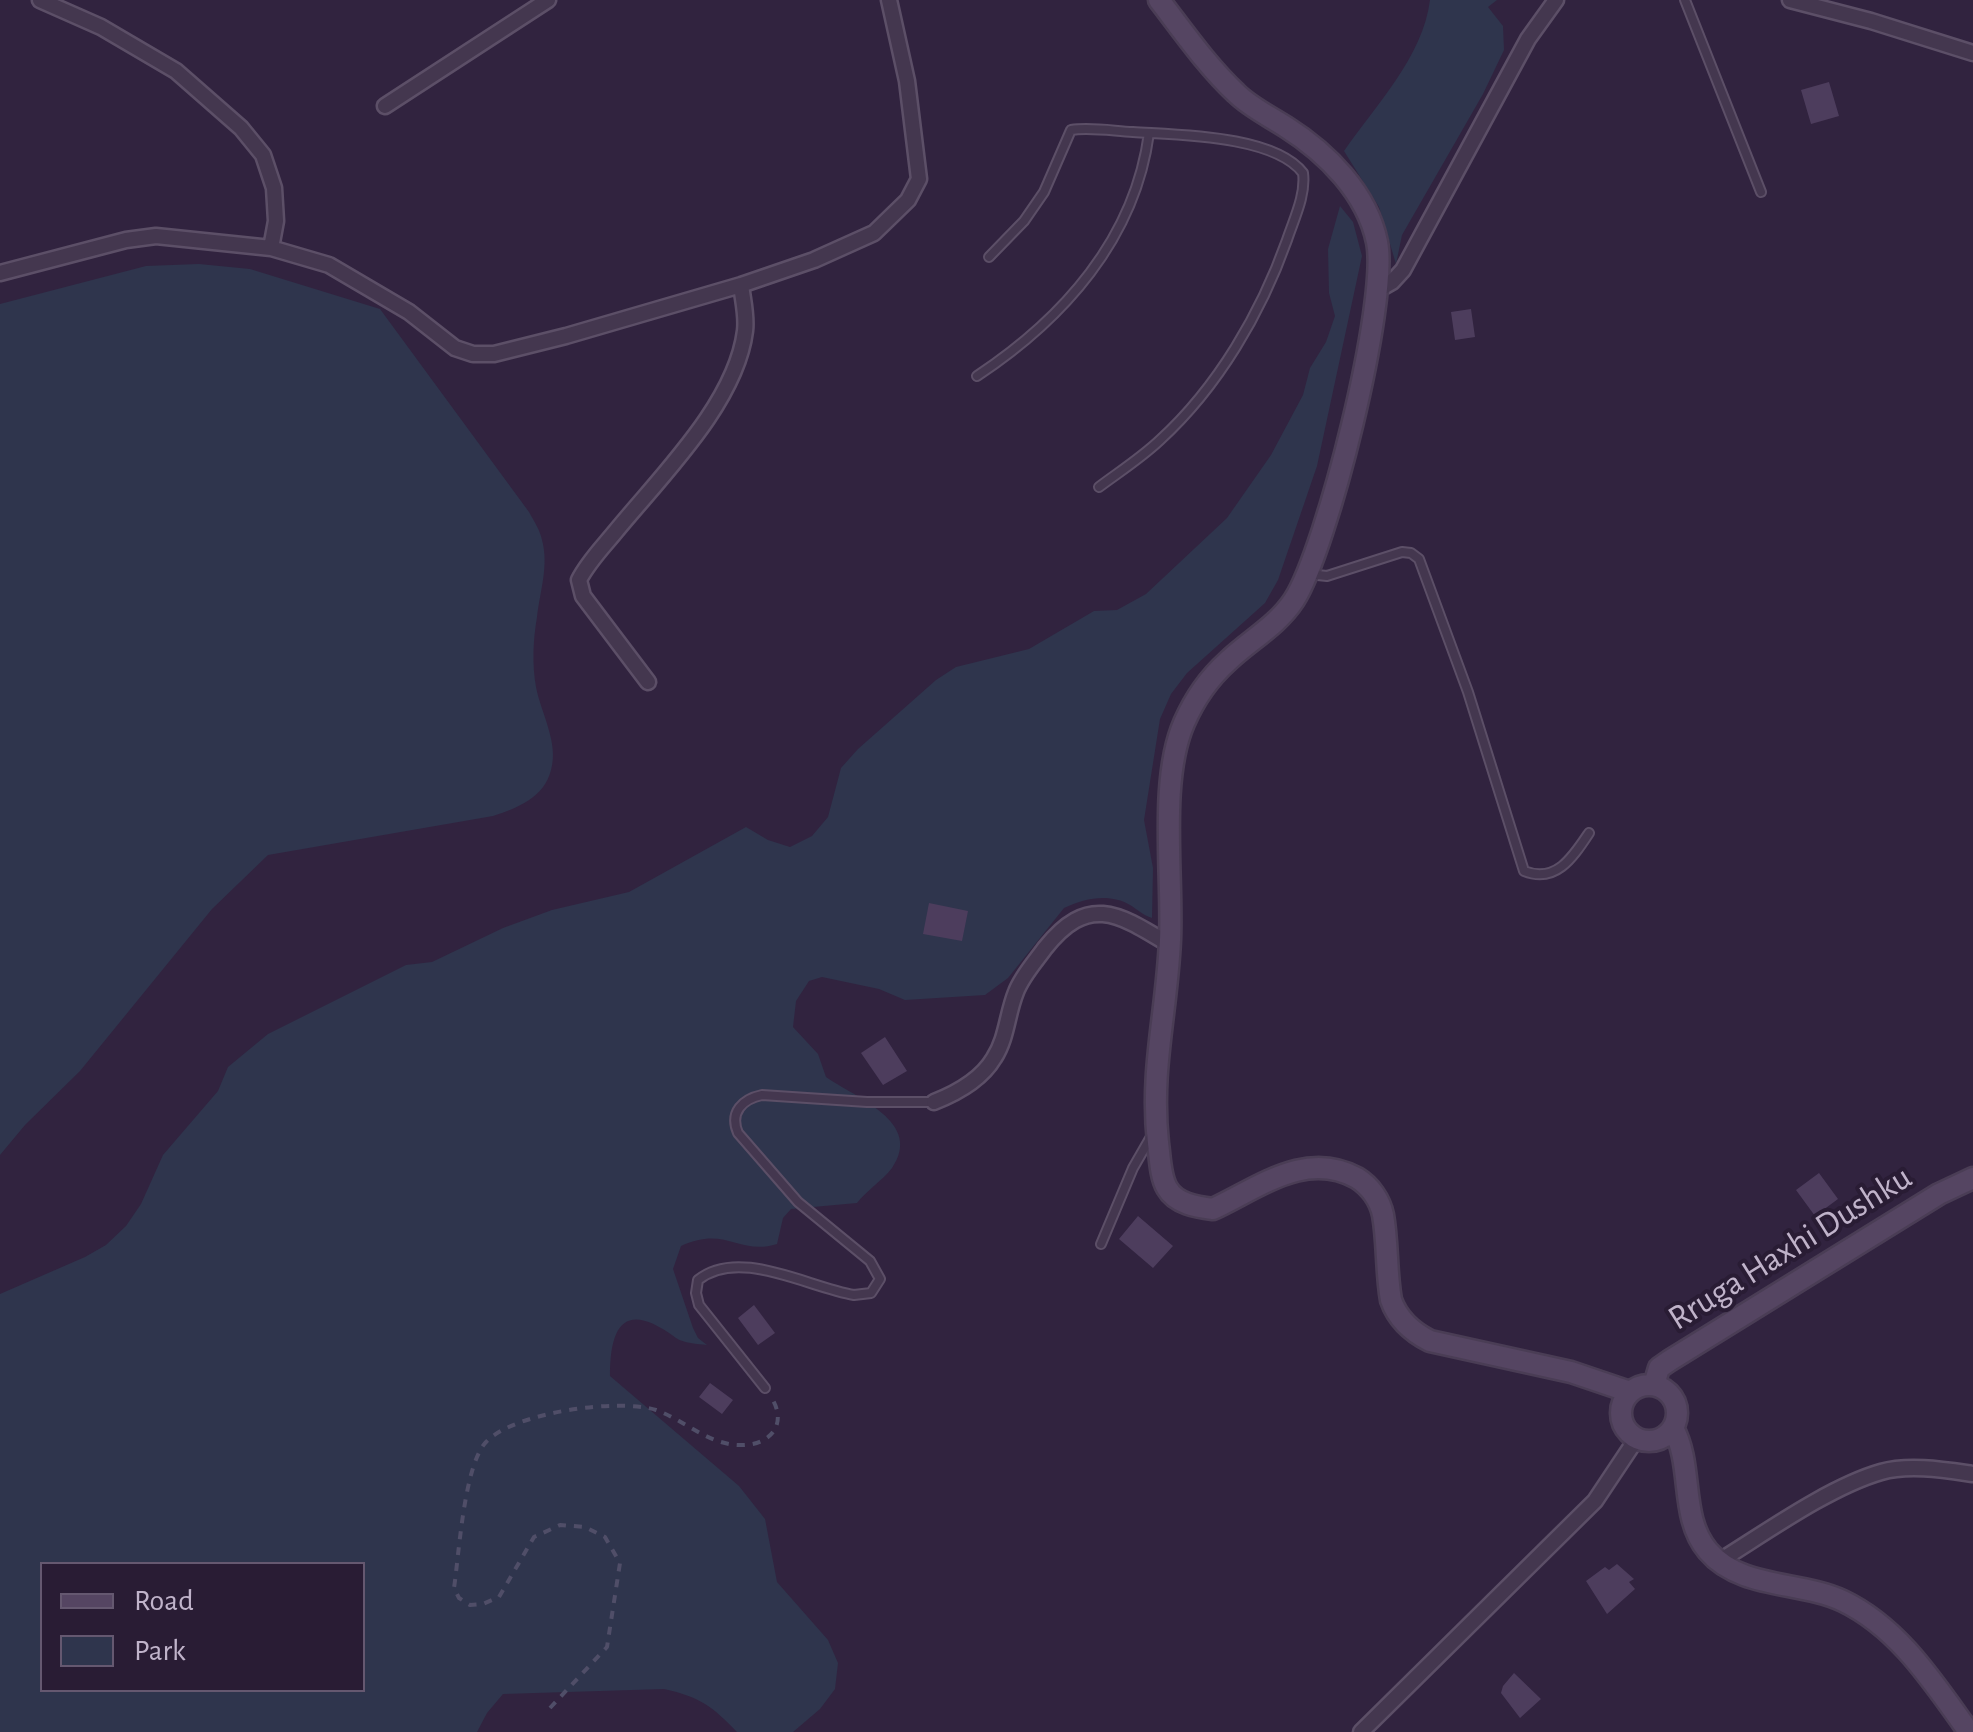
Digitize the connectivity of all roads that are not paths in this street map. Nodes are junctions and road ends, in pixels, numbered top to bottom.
1 (40, 0) edge
2 (548, 0) edge
3 (889, 0) edge
4 (1159, 0) edge
5 (1556, 0) edge
6 (1685, 0) edge
7 (1790, 0) edge
8 (1973, 53) edge
9 (385, 106) dead end
10 (1286, 127) junction
11 (1148, 133) junction
12 (1272, 152) junction
13 (1761, 192) dead end
14 (271, 248) junction
15 (989, 257) dead end
16 (0, 273) edge
17 (741, 285) junction
18 (1378, 290) junction
19 (977, 376) dead end
20 (1099, 488) dead end
21 (1308, 574) junction
22 (648, 682) dead end
23 (1589, 833) dead end
24 (1170, 944) junction
25 (934, 1102) joint
26 (1157, 1128) junction
27 (1973, 1178) edge
28 (1101, 1244) dead end
29 (1654, 1386) junction
30 (765, 1388) road end
31 (1630, 1392) junction
32 (1672, 1428) junction
33 (1637, 1438) junction
34 (1973, 1474) edge
35 (1718, 1562) junction
36 (1361, 1732) edge
37 (1969, 1732) edge

1 - 14 street
2 - 9 street
3 - 17 street
4 - 10 street
5 - 18 street
6 - 13 lane
7 - 8 street
10 - 12 lane
10 - 18 street
11 - 12 lane
11 - 15 lane
11 - 19 lane
12 - 20 lane
14 - 16 street
14 - 17 street
17 - 22 street
18 - 21 street
21 - 23 lane
21 - 24 street
24 - 25 street
24 - 26 street
25 - 30 lane
26 - 28 lane
26 - 31 street
27 - 29 street, Rruga Haxhi Dushku
29 - 31 street
29 - 32 street
31 - 33 street
32 - 33 street
32 - 35 street
33 - 36 street
34 - 35 street
35 - 37 street

